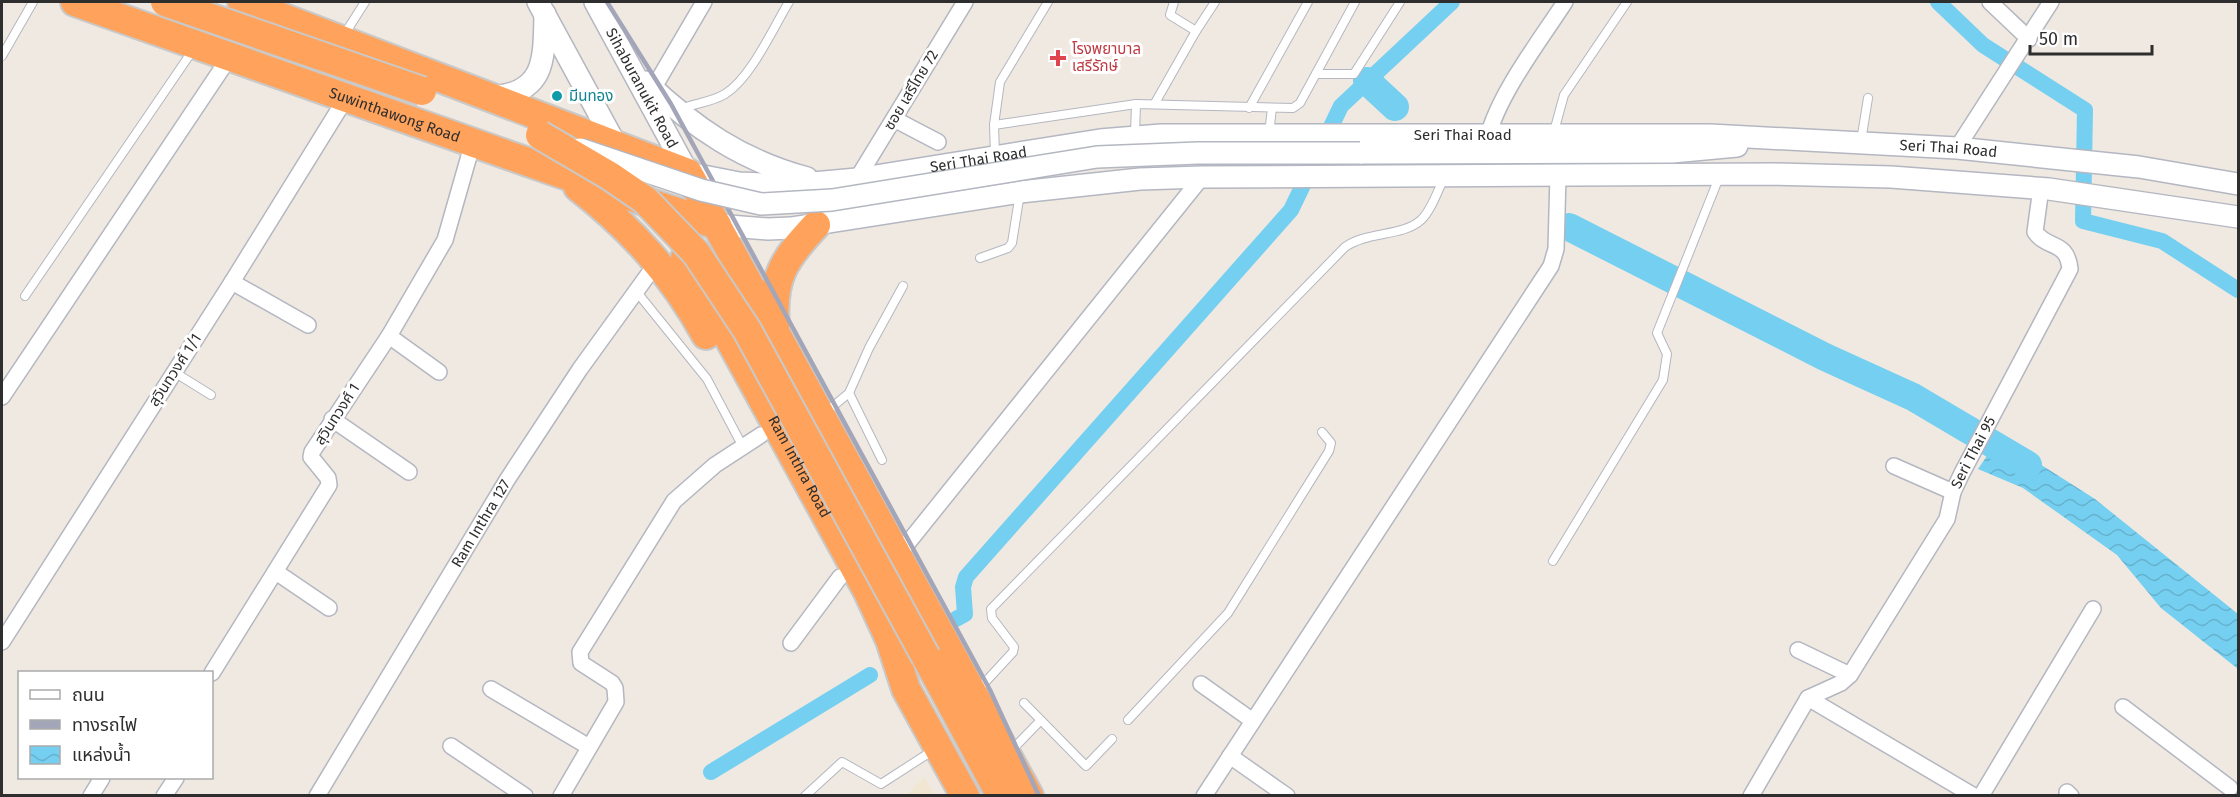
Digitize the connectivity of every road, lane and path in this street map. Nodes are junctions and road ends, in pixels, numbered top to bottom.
1 (33, 2) edge
2 (75, 2) edge
3 (165, 2) edge
4 (364, 2) edge
5 (595, 2) edge
6 (704, 2) edge
7 (789, 2) edge
8 (965, 2) edge
9 (1048, 2) edge
10 (1174, 2) edge
11 (1215, 2) edge
12 (1308, 2) edge
13 (1355, 2) edge
14 (1400, 2) edge
15 (1565, 2) edge
16 (1627, 2) edge
17 (1990, 2) edge
18 (2051, 2) edge
19 (255, 4) edge
20 (542, 7) edge
21 (1196, 31) junction
22 (342, 38) junction
23 (2028, 42) junction
24 (198, 43) junction
25 (379, 52) junction
26 (231, 55) junction
27 (2, 56) edge
28 (631, 67) junction
29 (1316, 74) junction
30 (653, 89) junction
31 (493, 97) junction
32 (346, 98) junction
33 (1868, 98) dead end
34 (1155, 103) junction
35 (1136, 104) junction
36 (374, 108) junction
37 (1249, 108) junction
38 (1272, 108) junction
39 (525, 110) junction
40 (677, 111) junction
41 (894, 119) junction
42 (994, 125) junction
43 (540, 135) junction
44 (1135, 136) junction
45 (1269, 136) junction
46 (1552, 136) junction
47 (1488, 137) junction
48 (1776, 139) junction
49 (473, 142) junction
50 (938, 142) dead end
51 (1860, 142) junction
52 (617, 147) junction
53 (1051, 148) junction
54 (1957, 148) junction
55 (995, 155) junction
56 (524, 160) junction
57 (560, 173) junction
58 (688, 173) junction
59 (1720, 174) junction
60 (1558, 175) junction
61 (1445, 176) junction
62 (1202, 177) junction
63 (857, 179) junction
64 (824, 183) junction
65 (2238, 184) edge
66 (1054, 189) junction
67 (2045, 189) junction
68 (1020, 192) junction
69 (651, 204) junction
70 (2238, 217) edge
71 (717, 225) junction
72 (816, 225) junction
73 (980, 258) dead end
74 (658, 261) junction
75 (232, 282) junction
76 (903, 286) dead end
77 (636, 291) junction
78 (25, 296) dead end
79 (308, 325) dead end
80 (775, 328) junction
81 (389, 336) junction
82 (173, 372) junction
83 (439, 372) dead end
84 (849, 393) junction
85 (211, 395) dead end
86 (2, 397) edge
87 (823, 414) junction
88 (332, 419) junction
89 (1322, 432) dead end
90 (752, 441) junction
91 (842, 451) junction
92 (882, 460) dead end
93 (1894, 466) dead end
94 (409, 472) dead end
95 (804, 474) junction
96 (1953, 492) junction
97 (899, 554) junction
98 (1553, 561) dead end
99 (276, 572) junction
100 (840, 577) junction
101 (330, 608) dead end
102 (2093, 609) dead end
103 (2, 642) edge
104 (791, 643) dead end
105 (1798, 650) dead end
106 (213, 671) edge
107 (1850, 675) junction
108 (1201, 684) dead end
109 (491, 689) dead end
110 (906, 689) junction
111 (974, 694) junction
112 (1808, 698) junction
113 (1024, 703) dead end
114 (2123, 707) dead end
115 (1128, 720) dead end
116 (1040, 721) junction
117 (1253, 721) junction
118 (1112, 739) dead end
119 (451, 746) dead end
120 (589, 747) junction
121 (939, 747) junction
122 (1007, 754) junction
123 (1230, 756) junction
124 (101, 779) edge
125 (175, 779) edge
126 (2230, 787) edge
127 (91, 795) edge
128 (164, 795) edge
129 (317, 795) edge
130 (525, 795) edge
131 (561, 795) edge
132 (805, 795) edge
133 (965, 795) edge
134 (1001, 795) edge
135 (1029, 795) edge
136 (1204, 795) edge
137 (1287, 795) edge
138 (1751, 795) edge
139 (1974, 795) edge
140 (1981, 795) edge

1 - 27 lane
2 - 24 highway, Suwinthawong Road
3 - 43 highway, bridge
4 - 22 lane
5 - 28 main road, Sihaburanukit Road
6 - 30 street, Sihaburanukit Road
7 - 40 lane
8 - 41 street, ซอย เสรีไทย 72
9 - 42 lane
10 - 21 lane
11 - 21 lane
12 - 37 lane
13 - 29 lane
14 - 29 lane
15 - 47 street
16 - 46 lane
17 - 23 street
18 - 23 street
19 - 22 highway
20 - 31 main road
20 - 52 main road
21 - 34 lane
22 - 25 highway
23 - 54 street
24 - 26 highway, Suwinthawong Road
24 - 78 lane
25 - 31 highway
25 - 36 highway
26 - 32 highway, Suwinthawong Road
26 - 86 street
28 - 30 main road
28 - 58 main road, Sihaburanukit Road
29 - 38 lane
30 - 40 main road
31 - 39 highway
32 - 36 highway, Suwinthawong Road
32 - 75 street, สุวินทวงศ์ 1/1
33 - 51 lane
34 - 35 lane
34 - 37 lane
35 - 42 lane
35 - 44 lane
36 - 49 highway, Suwinthawong Road
37 - 38 lane
38 - 45 lane
39 - 52 highway
39 - 56 highway
40 - 64 main road
41 - 50 street
41 - 63 street, ซอย เสรีไทย 72
42 - 55 lane
43 - 48 main road, bridge
43 - 134 highway, bridge
44 - 45 main road, Seri Thai Road
44 - 53 main road, Seri Thai Road
45 - 47 main road, Seri Thai Road
46 - 47 main road, Seri Thai Road
46 - 48 main road, Seri Thai Road
48 - 51 main road, Seri Thai Road
49 - 56 highway, Suwinthawong Road
49 - 81 street, สุวินทวงศ์ 1
51 - 54 main road, Seri Thai Road
52 - 58 highway
52 - 69 highway, Ram Inthra Road
53 - 55 main road, Seri Thai Road
53 - 66 main road
54 - 65 main road, Seri Thai Road
55 - 63 main road, Seri Thai Road
56 - 57 highway, Suwinthawong Road
57 - 69 highway, Suwinthawong Road
57 - 74 highway
58 - 64 main road, Seri Thai Road
58 - 71 highway
59 - 60 main road
59 - 67 main road
59 - 98 lane
60 - 61 main road
60 - 117 street
61 - 62 main road
61 - 111 lane
62 - 66 main road
62 - 97 street
63 - 64 main road, Seri Thai Road
66 - 68 main road
67 - 70 main road
67 - 96 street, Seri Thai 95
68 - 72 main road
68 - 73 lane
69 - 71 highway, Suwinthawong Road
69 - 95 highway, Ram Inthra Road
71 - 72 main road
71 - 80 highway
72 - 80 highway
74 - 77 street, Ram Inthra 127
74 - 90 highway
75 - 79 street
75 - 82 street, สุวินทวงศ์ 1/1
76 - 84 lane
77 - 90 lane
77 - 129 street, Ram Inthra 127
80 - 87 highway
81 - 83 street
81 - 88 street, สุวินทวงศ์ 1
82 - 85 lane
82 - 103 street, สุวินทวงศ์ 1/1
84 - 87 lane
84 - 92 lane
87 - 91 highway
88 - 94 street
88 - 99 street, สุวินทวงศ์ 1
89 - 115 lane
90 - 100 highway
90 - 120 street
91 - 95 highway
91 - 97 highway
93 - 96 street
95 - 110 highway, Ram Inthra Road
96 - 107 street, Seri Thai 95
97 - 111 highway
99 - 101 street
99 - 106 street, สุวินทวงศ์ 1
100 - 104 street
100 - 110 highway
102 - 140 street
105 - 107 street
107 - 112 street, Seri Thai 95
108 - 117 street
109 - 120 street
110 - 121 highway, Ram Inthra Road
111 - 122 highway
112 - 138 street
112 - 139 street
113 - 116 lane
114 - 126 street
116 - 118 lane
116 - 122 lane
117 - 123 street
119 - 130 street
120 - 131 street
121 - 132 lane
121 - 133 highway, Ram Inthra Road
122 - 135 highway
123 - 136 street
123 - 137 street
124 - 127 street
125 - 128 street

